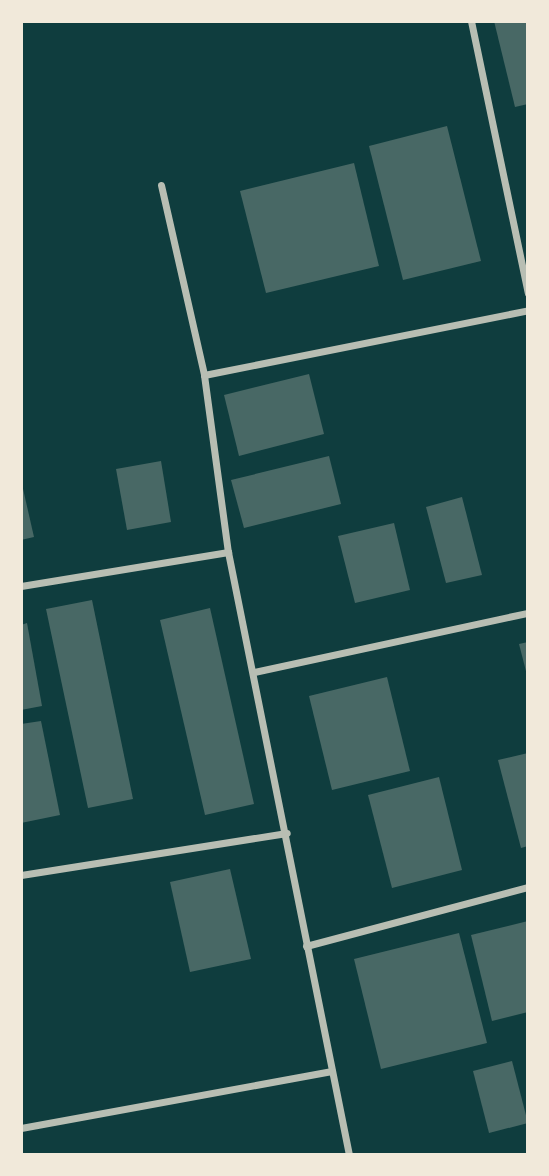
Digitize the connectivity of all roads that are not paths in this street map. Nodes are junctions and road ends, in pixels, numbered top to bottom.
1 (471, 21) edge
2 (161, 185) dead end
3 (528, 293) edge
4 (528, 310) edge
5 (204, 375) junction
6 (228, 552) junction
7 (21, 586) edge
8 (528, 613) edge
9 (254, 672) junction
10 (287, 833) junction
11 (21, 875) edge
12 (528, 887) edge
13 (306, 946) junction
14 (332, 1071) junction
15 (21, 1128) edge
16 (349, 1155) edge

1 - 3 street
2 - 5 street
4 - 5 street
5 - 6 street
6 - 7 street
6 - 9 street
8 - 9 street
9 - 10 street
10 - 11 street
10 - 13 street
12 - 13 street
13 - 14 street
14 - 15 street
14 - 16 street

